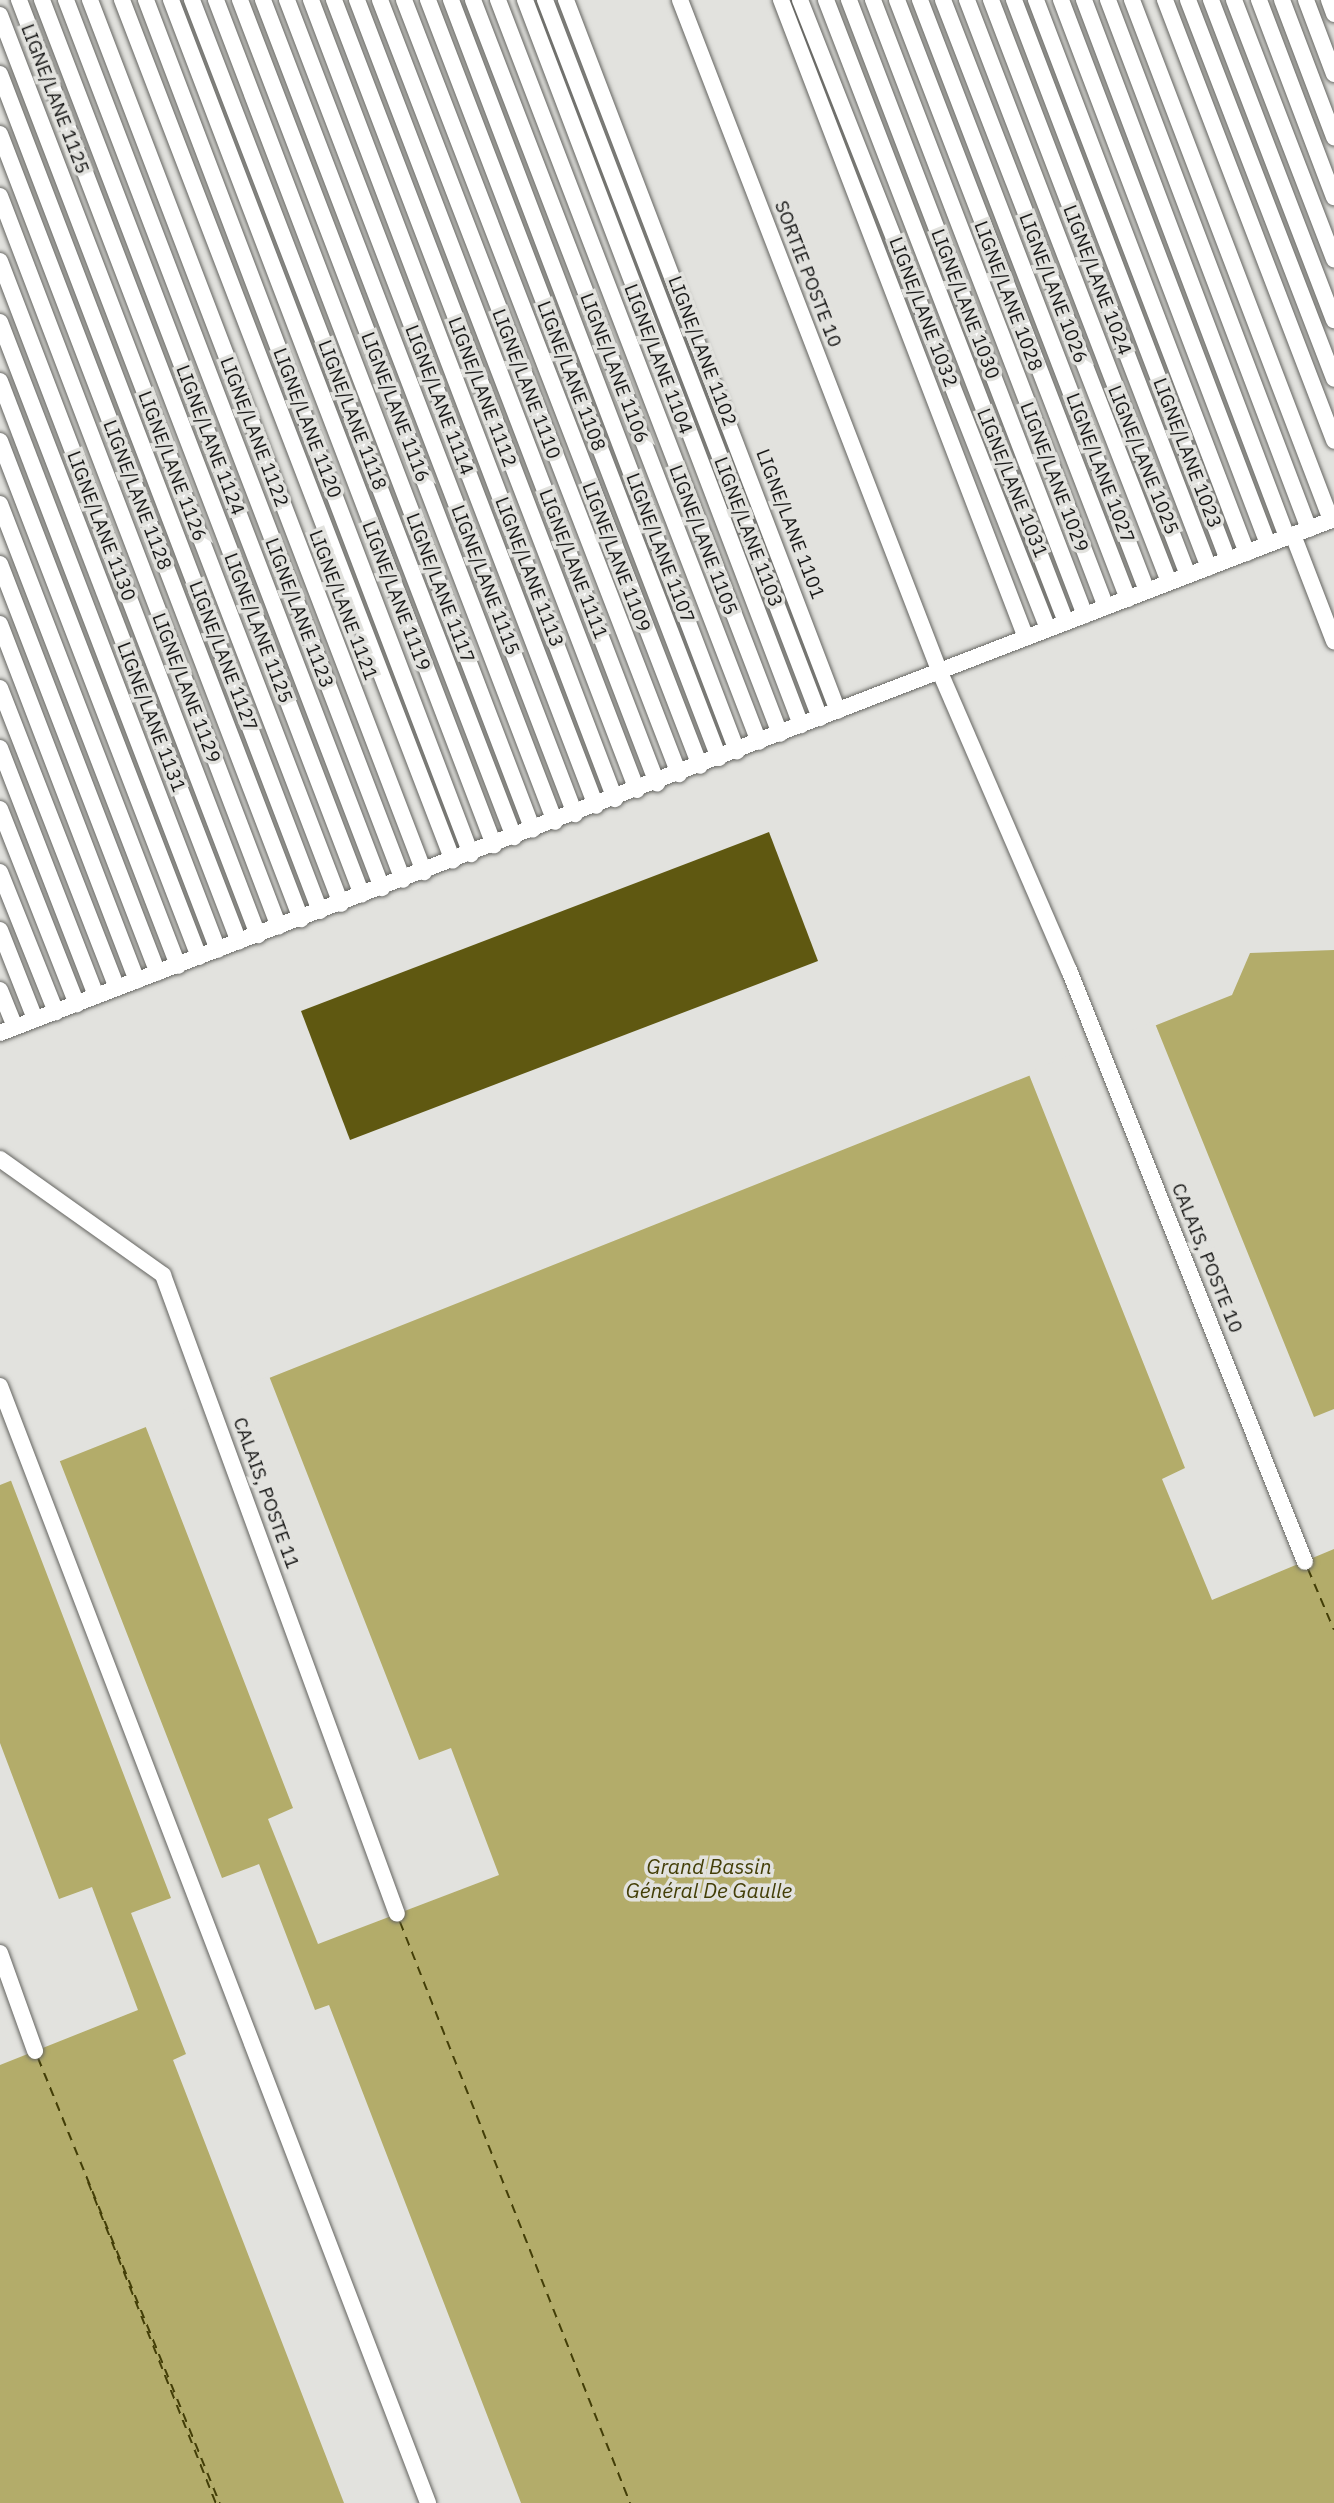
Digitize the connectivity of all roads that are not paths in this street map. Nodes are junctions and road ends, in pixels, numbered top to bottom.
1 (19, 0) edge
2 (42, 0) edge
3 (66, 0) edge
4 (90, 0) edge
5 (122, 0) edge
6 (146, 0) edge
7 (171, 0) edge
8 (192, 0) edge
9 (216, 0) edge
10 (240, 0) edge
11 (263, 0) edge
12 (287, 0) edge
13 (311, 0) edge
14 (334, 0) edge
15 (357, 0) edge
16 (380, 0) edge
17 (404, 0) edge
18 (428, 0) edge
19 (451, 0) edge
20 (473, 0) edge
21 (498, 0) edge
22 (525, 0) edge
23 (545, 0) edge
24 (566, 0) edge
25 (680, 0) edge
26 (782, 0) edge
27 (800, 0) edge
28 (826, 0) edge
29 (849, 0) edge
30 (873, 0) edge
31 (897, 0) edge
32 (920, 0) edge
33 (943, 0) edge
34 (967, 0) edge
35 (991, 0) edge
36 (1014, 0) edge
37 (1036, 0) edge
38 (1061, 0) edge
39 (1084, 0) edge
40 (1108, 0) edge
41 (1132, 0) edge
42 (1165, 0) edge
43 (1188, 0) edge
44 (1211, 0) edge
45 (1234, 0) edge
46 (1259, 0) edge
47 (1282, 0) edge
48 (1306, 0) edge
49 (1329, 0) edge
50 (1334, 14) edge
51 (0, 15) edge
52 (0, 74) edge
53 (1334, 74) edge
54 (0, 135) edge
55 (1334, 137) edge
56 (0, 196) edge
57 (1334, 197) edge
58 (1334, 259) edge
59 (0, 261) edge
60 (1334, 320) edge
61 (0, 321) edge
62 (1334, 379) edge
63 (0, 381) edge
64 (0, 441) edge
65 (1334, 441) edge
66 (0, 504) edge
67 (1333, 520) edge
68 (1309, 529) junction
69 (1290, 536) junction
70 (1268, 544) junction
71 (1247, 553) junction
72 (1228, 560) junction
73 (0, 564) edge
74 (1209, 568) junction
75 (1188, 575) junction
76 (1169, 582) junction
77 (1147, 591) junction
78 (1128, 598) junction
79 (1106, 607) junction
80 (1085, 615) junction
81 (1066, 622) junction
82 (0, 624) edge
83 (1048, 629) junction
84 (1026, 638) junction
85 (1334, 641) edge
86 (939, 670) junction
87 (0, 688) edge
88 (838, 710) junction
89 (820, 718) junction
90 (801, 725) junction
91 (780, 734) junction
92 (759, 742) junction
93 (0, 748) edge
94 (737, 751) junction
95 (719, 758) junction
96 (700, 766) junction
97 (679, 774) junction
98 (657, 783) junction
99 (637, 790) junction
100 (615, 799) junction
101 (596, 806) junction
102 (0, 809) edge
103 (575, 814) junction
104 (555, 822) junction
105 (533, 830) junction
106 (514, 837) junction
107 (494, 845) junction
108 (471, 854) junction
109 (453, 861) junction
110 (0, 872) edge
111 (424, 872) junction
112 (404, 880) junction
113 (382, 888) junction
114 (362, 895) junction
115 (341, 904) junction
116 (320, 911) junction
117 (301, 919) junction
118 (279, 927) junction
119 (0, 930) edge
120 (258, 935) junction
121 (239, 942) junction
122 (218, 950) junction
123 (199, 957) junction
124 (178, 966) junction
125 (158, 973) junction
126 (137, 981) junction
127 (117, 988) junction
128 (0, 990) edge
129 (96, 996) junction
130 (77, 1004) junction
131 (56, 1012) junction
132 (35, 1019) junction
133 (7, 1030) edge
134 (0, 1159) edge
135 (0, 1385) edge
136 (1305, 1562) dead end
137 (397, 1914) dead end
138 (0, 1953) edge
139 (35, 2051) dead end
140 (428, 2503) edge

1 - 114 lane, LIGNE/LANE 1124
2 - 113 lane, LIGNE/LANE 1123
3 - 112 lane, LIGNE/LANE 1122
4 - 111 lane, LIGNE/LANE 1121
5 - 109 lane, LIGNE/LANE 1120
6 - 108 lane, LIGNE/LANE 1119
7 - 107 lane, LIGNE/LANE 1118
8 - 106 lane, LIGNE/LANE 1117
9 - 105 lane, LIGNE/LANE 1116
10 - 104 lane, LIGNE/LANE 1115
11 - 103 lane, LIGNE/LANE 1114
12 - 101 lane, LIGNE/LANE 1113
13 - 100 lane, LIGNE/LANE 1112
14 - 99 lane, LIGNE/LANE 1111
15 - 98 lane, LIGNE/LANE 1110
16 - 97 lane, LIGNE/LANE 1109
17 - 96 lane, LIGNE/LANE 1108
18 - 95 lane, LIGNE/LANE 1107
19 - 94 lane, LIGNE/LANE 1106
20 - 92 lane, LIGNE/LANE 1105
21 - 91 lane, LIGNE/LANE 1104
22 - 90 lane, LIGNE/LANE 1103
23 - 89 lane, LIGNE/LANE 1102
24 - 88 lane, LIGNE/LANE 1101
25 - 86 lane, SORTIE POSTE 10
26 - 84 lane, LIGNE/LANE 1032
27 - 83 lane, LIGNE/LANE 1031
28 - 81 lane, LIGNE/LANE 1030
29 - 80 lane, LIGNE/LANE 1029
30 - 79 lane, LIGNE/LANE 1028
31 - 78 lane, LIGNE/LANE 1027
32 - 77 lane, LIGNE/LANE 1026
33 - 76 lane, LIGNE/LANE 1025
34 - 75 lane, LIGNE/LANE 1024
35 - 74 lane, LIGNE/LANE 1023
36 - 72 lane
37 - 71 lane
38 - 70 lane
39 - 69 lane
40 - 68 lane
41 - 67 lane
42 - 65 lane
43 - 62 lane
44 - 60 lane
45 - 58 lane
46 - 57 lane
47 - 55 lane
48 - 53 lane
49 - 50 lane
51 - 115 lane, LIGNE/LANE 1125
52 - 116 lane, LIGNE/LANE 1126
54 - 117 lane, LIGNE/LANE 1127
56 - 118 lane, LIGNE/LANE 1128
59 - 120 lane, LIGNE/LANE 1129
61 - 121 lane, LIGNE/LANE 1130
63 - 122 lane, LIGNE/LANE 1131
64 - 123 lane
66 - 124 lane
67 - 68 lane
68 - 69 lane
69 - 70 lane
69 - 85 lane
70 - 71 lane
71 - 72 lane
72 - 74 lane
73 - 125 lane
74 - 75 lane
75 - 76 lane
76 - 77 lane
77 - 78 lane
78 - 79 lane
79 - 80 lane
80 - 81 lane
81 - 83 lane
82 - 126 lane
83 - 84 lane
84 - 86 lane
86 - 88 lane
86 - 136 lane, CALAIS, POSTE 10
87 - 127 lane
88 - 89 lane
89 - 90 lane
90 - 91 lane
91 - 92 lane
92 - 94 lane
93 - 129 lane
94 - 95 lane
95 - 96 lane
96 - 97 lane
97 - 98 lane
98 - 99 lane
99 - 100 lane
100 - 101 lane
101 - 103 lane
102 - 130 lane
103 - 104 lane
104 - 105 lane
105 - 106 lane
106 - 107 lane
107 - 108 lane
108 - 109 lane
109 - 111 lane
110 - 131 lane
111 - 112 lane
112 - 113 lane
113 - 114 lane
114 - 115 lane
115 - 116 lane
116 - 117 lane
117 - 118 lane
118 - 120 lane
119 - 132 lane
120 - 121 lane
121 - 122 lane
122 - 123 lane
123 - 124 lane
124 - 125 lane
125 - 126 lane
126 - 127 lane
127 - 129 lane
128 - 133 lane
129 - 130 lane
130 - 131 lane
131 - 132 lane
132 - 133 lane
134 - 137 lane, CALAIS, POSTE 11
135 - 140 lane
138 - 139 lane

